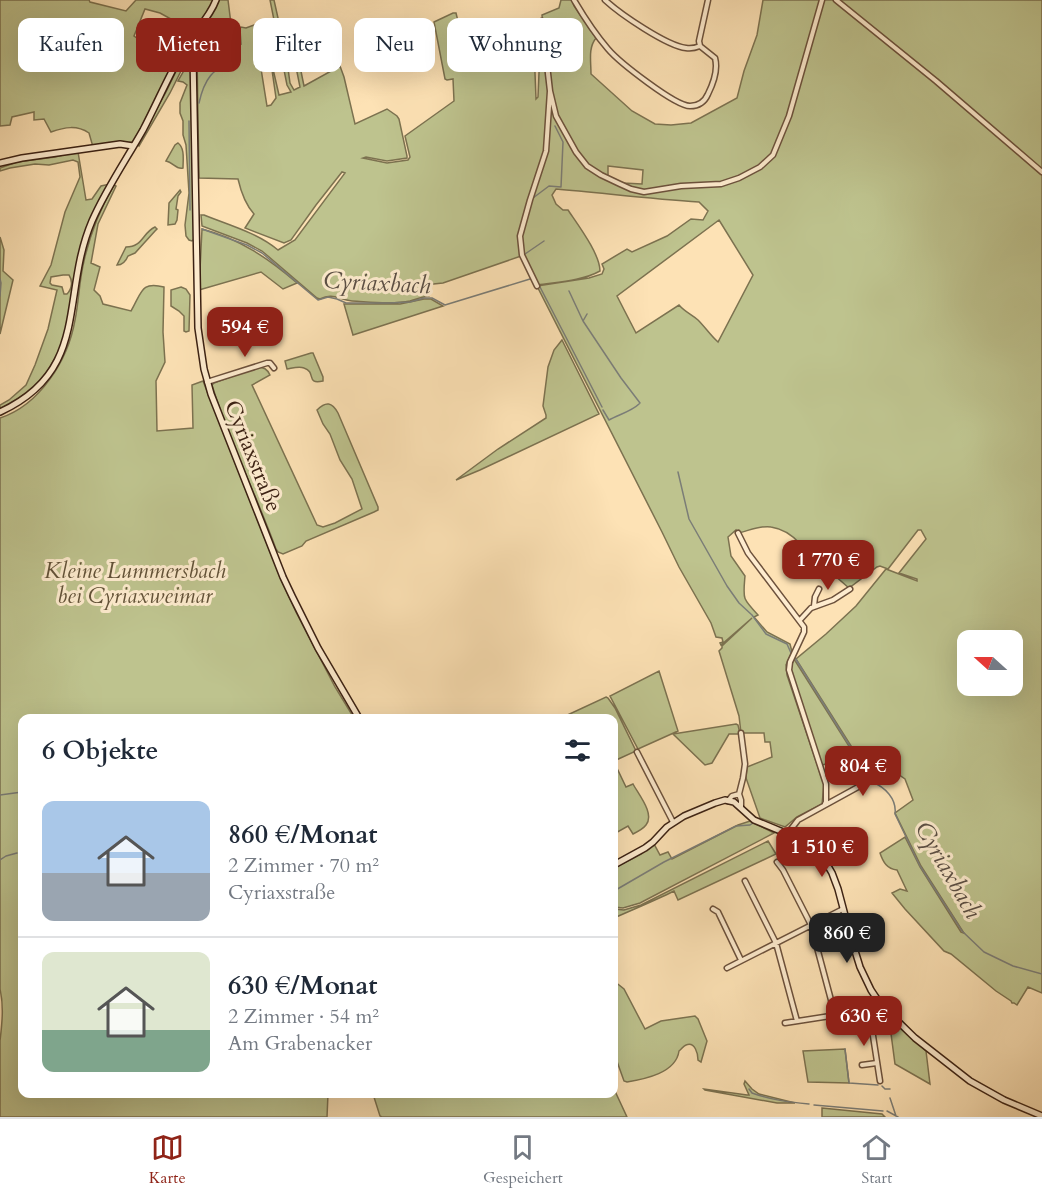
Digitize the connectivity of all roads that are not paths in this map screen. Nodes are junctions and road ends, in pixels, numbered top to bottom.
1 (216, 0) edge
2 (574, 0) edge
3 (605, 0) edge
4 (708, 0) edge
5 (822, 0) edge
6 (836, 0) edge
7 (207, 18) edge
8 (700, 46) junction
9 (172, 72) edge
10 (193, 72) edge
11 (548, 72) edge
12 (550, 91) junction
13 (132, 149) junction
14 (0, 164) edge
15 (1042, 172) edge
16 (537, 286) dead end
17 (274, 368) dead end
18 (207, 382) junction
19 (0, 412) edge
20 (738, 533) dead end
21 (819, 589) dead end
22 (850, 589) dead end
23 (814, 606) junction
24 (800, 620) junction
25 (356, 714) edge
26 (741, 733) dead end
27 (637, 752) dead end
28 (892, 765) dead end
29 (739, 794) junction
30 (728, 801) junction
31 (825, 804) junction
32 (740, 808) junction
33 (673, 822) junction
34 (788, 833) junction
35 (777, 862) dead end
36 (618, 863) edge
37 (745, 881) dead end
38 (713, 909) dead end
39 (844, 909) junction
40 (811, 925) junction
41 (776, 943) junction
42 (741, 960) junction
43 (727, 968) dead end
44 (881, 1005) junction
45 (869, 1010) junction
46 (835, 1015) junction
47 (797, 1021) junction
48 (785, 1023) dead end
49 (877, 1063) junction
50 (862, 1065) dead end
51 (880, 1081) dead end
52 (1041, 1115) edge

1 - 7 street
2 - 8 street
3 - 8 street
4 - 8 street
5 - 12 street
6 - 15 street
9 - 13 street
10 - 18 street, Cyriaxstraße
11 - 12 street
12 - 16 street
13 - 14 street
13 - 19 street
17 - 18 street
18 - 25 street, Cyriaxstraße
20 - 24 street
21 - 23 street
22 - 23 street
23 - 24 street
24 - 31 street
26 - 29 street
27 - 33 street
28 - 31 street
29 - 30 street
29 - 32 street
30 - 32 street
30 - 33 street
31 - 34 street
32 - 34 street
33 - 36 street
34 - 39 street
35 - 40 street
37 - 41 street
38 - 42 street
39 - 40 street
39 - 44 street
40 - 41 street
40 - 46 street
41 - 42 street
41 - 47 street
42 - 43 street
44 - 45 street
44 - 52 street
45 - 46 street
45 - 49 street
46 - 47 street
47 - 48 street
49 - 50 street
49 - 51 street

